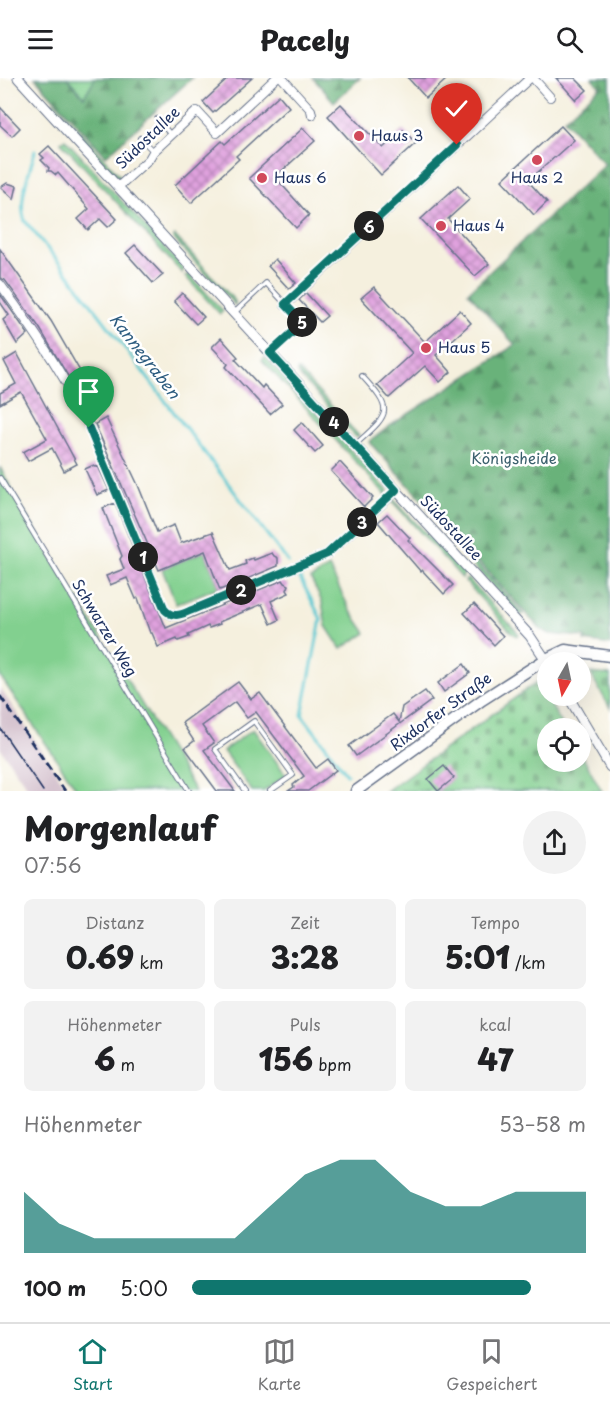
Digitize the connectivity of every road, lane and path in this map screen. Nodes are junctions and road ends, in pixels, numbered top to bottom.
1 (18, 78) edge
2 (276, 78) edge
3 (282, 78) edge
4 (531, 78) edge
5 (550, 97) dead end
6 (312, 115) dead end
7 (157, 119) dead end
8 (171, 135) junction
9 (140, 138) dead end
10 (153, 152) junction
11 (118, 187) junction
12 (0, 284) edge
13 (285, 304) junction
14 (234, 313) junction
15 (270, 353) junction
16 (362, 375) dead end
17 (354, 445) junction
18 (0, 478) edge
19 (396, 490) junction
20 (541, 652) edge
21 (562, 652) edge
22 (580, 652) edge
23 (591, 654) edge
24 (609, 656) edge
25 (537, 667) edge
26 (574, 706) edge
27 (610, 767) edge
28 (273, 790) edge
29 (189, 791) edge
30 (244, 791) edge
31 (356, 791) edge

1 - 11 street, Südostallee
2 - 8 street, Südostallee
3 - 6 street
4 - 5 street
4 - 13 street
7 - 8 lane
8 - 10 street, Südostallee
9 - 10 lane
10 - 11 street, Südostallee
11 - 14 street, Südostallee
12 - 19 street
13 - 14 lane
13 - 15 lane
14 - 15 street, Südostallee
15 - 17 street, Südostallee
16 - 17 lane
17 - 19 street, Südostallee
18 - 29 lane, Schwarzer Weg
19 - 20 street, Südostallee
21 - 22 main road
23 - 24 main road
25 - 31 main road, Rixdorfer Straße
26 - 27 street
28 - 30 lane

